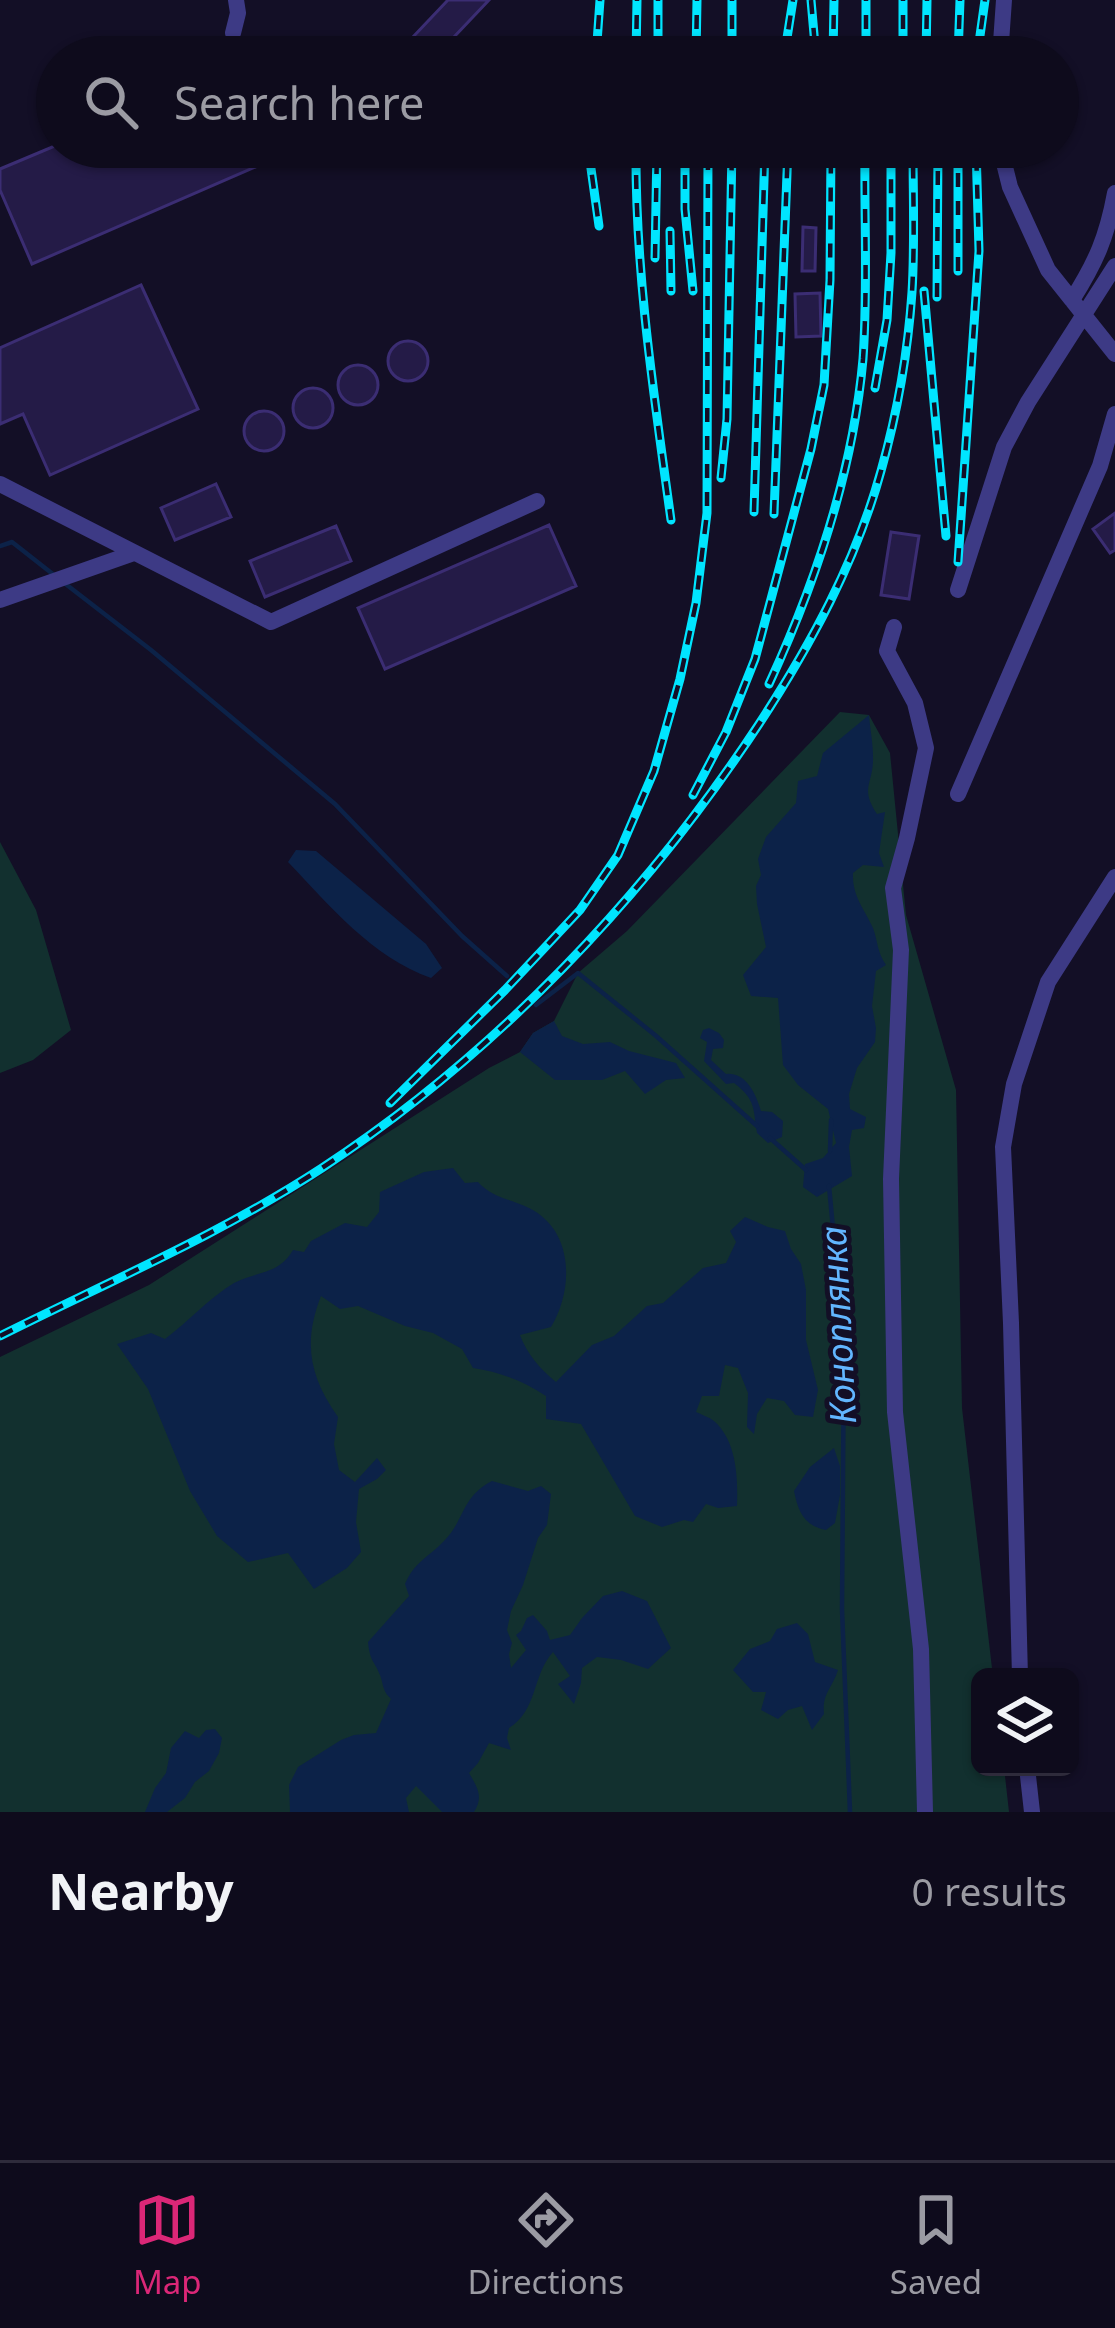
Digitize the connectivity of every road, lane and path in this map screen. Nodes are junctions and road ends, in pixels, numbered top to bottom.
1 (236, 0) edge
2 (1004, 0) edge
3 (233, 33) dead end
4 (1001, 36) edge
5 (1005, 168) edge
6 (1115, 193) edge
7 (1115, 266) edge
8 (1072, 300) junction
9 (1085, 315) junction
10 (1115, 354) edge
11 (1115, 414) edge
12 (0, 484) edge
13 (537, 501) dead end
14 (134, 553) junction
15 (958, 590) dead end
16 (0, 600) edge
17 (894, 627) dead end
18 (958, 794) dead end
19 (1115, 878) edge
20 (1020, 1668) edge
21 (1029, 1776) edge
22 (925, 1812) edge
23 (1032, 1812) edge

1 - 3 street
2 - 4 street
5 - 8 street
6 - 8 street
7 - 9 street
8 - 9 street
9 - 10 street
9 - 15 street
11 - 18 street
12 - 14 street
13 - 14 street
14 - 16 street
17 - 22 street
19 - 20 street
21 - 23 street

